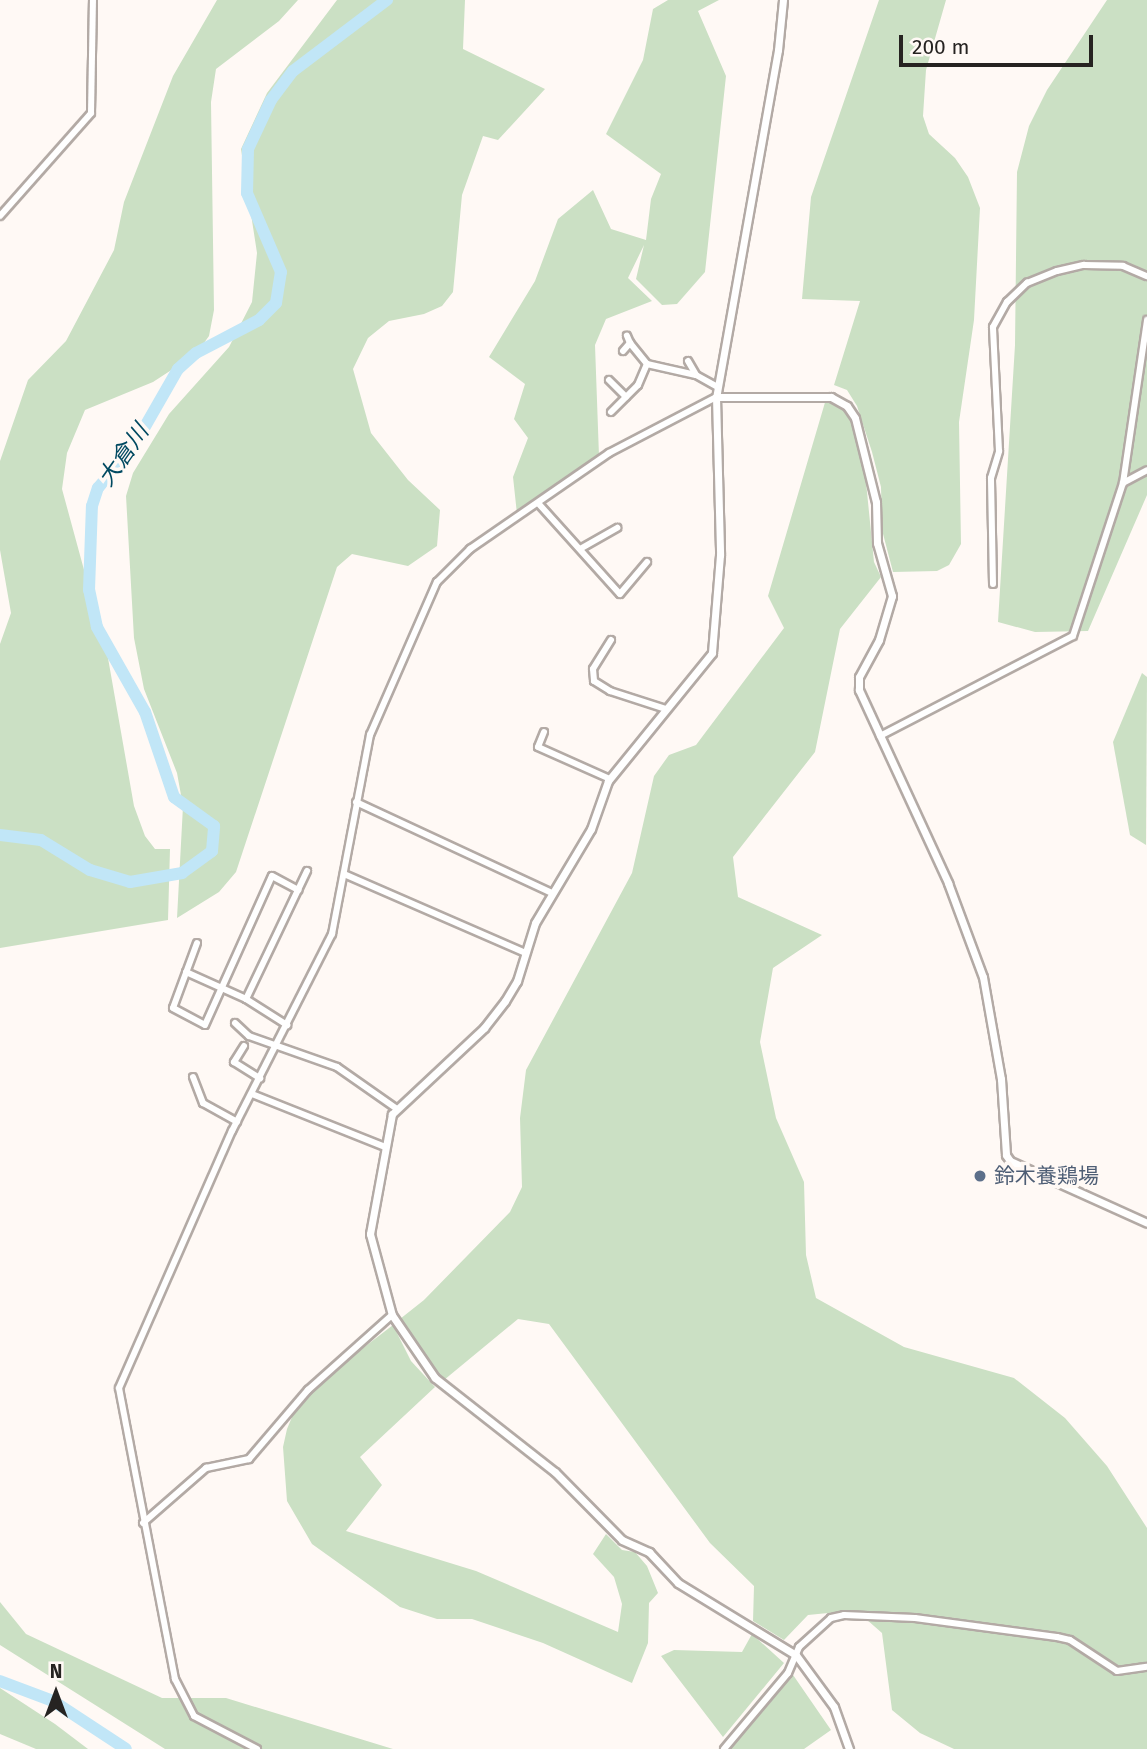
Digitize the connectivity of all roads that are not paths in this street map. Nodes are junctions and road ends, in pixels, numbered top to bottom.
1 (93, 0) edge
2 (783, 0) edge
3 (0, 216) edge
4 (1147, 276) edge
5 (1147, 320) edge
6 (623, 351) dead end
7 (688, 361) dead end
8 (648, 364) junction
9 (695, 375) junction
10 (609, 380) dead end
11 (718, 387) junction
12 (626, 397) junction
13 (716, 397) junction
14 (611, 412) dead end
15 (1147, 470) edge
16 (1123, 483) junction
17 (538, 503) junction
18 (617, 528) dead end
19 (580, 549) junction
20 (647, 562) dead end
21 (993, 584) dead end
22 (611, 640) dead end
23 (666, 709) junction
24 (544, 732) dead end
25 (880, 736) junction
26 (610, 779) junction
27 (356, 802) junction
28 (307, 871) dead end
29 (344, 874) junction
30 (298, 890) junction
31 (552, 893) junction
32 (197, 943) dead end
33 (526, 953) junction
34 (186, 972) junction
35 (222, 988) junction
36 (246, 999) junction
37 (235, 1023) dead end
38 (287, 1025) junction
39 (276, 1045) junction
40 (244, 1046) dead end
41 (194, 1077) dead end
42 (260, 1077) junction
43 (252, 1094) junction
44 (397, 1109) junction
45 (237, 1122) junction
46 (385, 1147) junction
47 (1147, 1223) edge
48 (392, 1315) junction
49 (143, 1523) junction
50 (796, 1655) junction
51 (1147, 1667) edge
52 (257, 1749) edge
53 (724, 1749) edge
54 (849, 1749) edge

1 - 3 street
2 - 11 street
4 - 21 street
5 - 16 street
6 - 8 street
7 - 9 street
8 - 9 street
8 - 12 street
9 - 11 street
10 - 12 street
11 - 13 street
12 - 14 street
13 - 17 street
13 - 23 street
13 - 25 street
15 - 16 street
16 - 25 street
17 - 19 street
17 - 27 street
18 - 19 street
19 - 20 street
22 - 23 street
23 - 26 street
24 - 26 street
25 - 47 street
26 - 31 street
27 - 29 street
27 - 31 street
28 - 30 street
29 - 33 street
29 - 38 street
30 - 35 street
30 - 36 street
31 - 33 street
32 - 34 street
33 - 44 street
34 - 35 street
34 - 35 street
35 - 36 street
36 - 38 street
37 - 39 street
38 - 39 street
39 - 42 street
39 - 44 street
40 - 42 street
41 - 45 street
42 - 43 street
43 - 45 street
43 - 46 street
44 - 46 street
45 - 49 street
46 - 48 street
48 - 49 street
48 - 50 street
49 - 52 street
50 - 51 street
50 - 53 street
50 - 54 street

